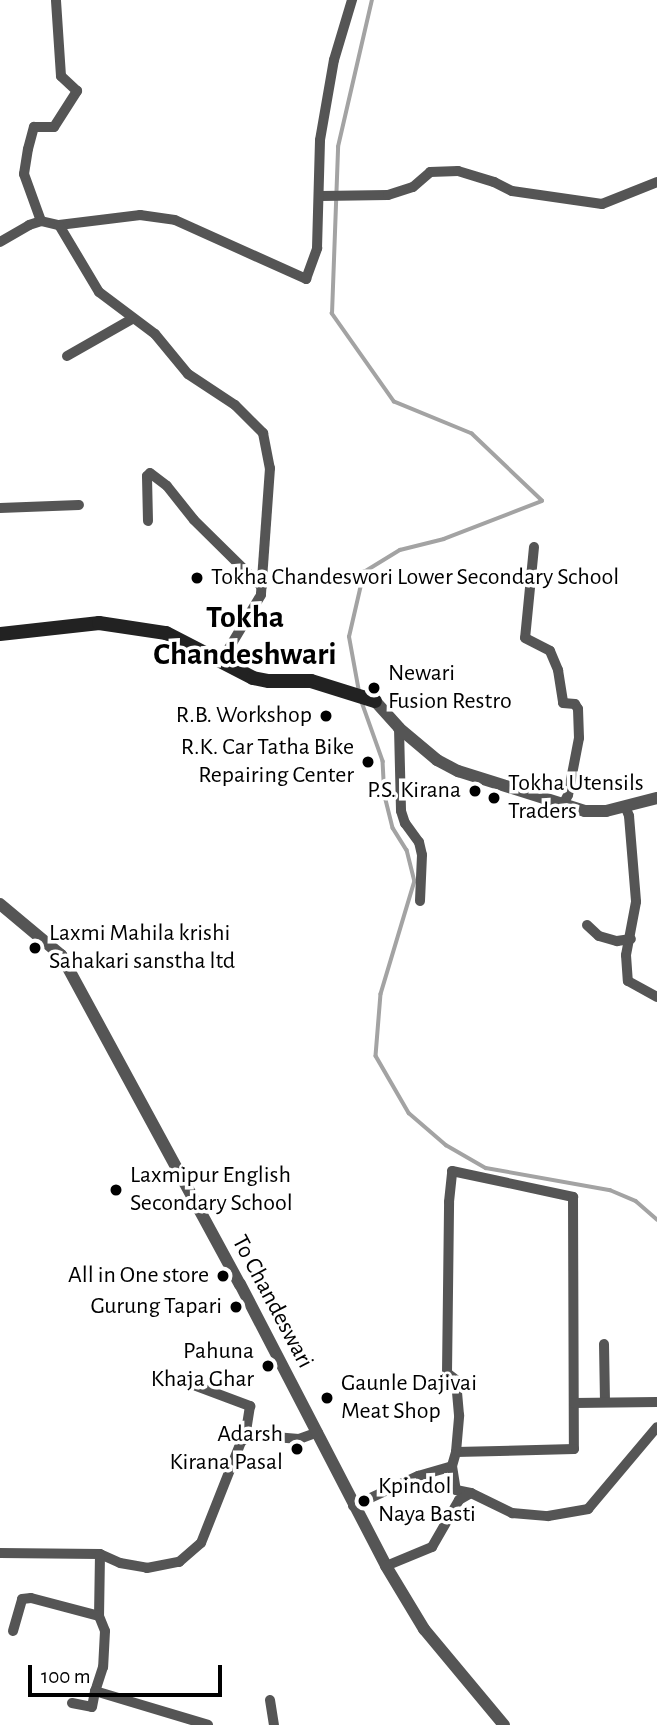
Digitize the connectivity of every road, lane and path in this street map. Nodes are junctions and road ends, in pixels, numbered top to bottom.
1 (56, 0) edge
2 (352, 0) edge
3 (657, 182) edge
4 (321, 195) junction
5 (41, 222) junction
6 (59, 225) junction
7 (0, 242) edge
8 (132, 319) junction
9 (67, 356) dead end
10 (79, 505) dead end
11 (0, 508) edge
12 (148, 521) dead end
13 (534, 547) dead end
14 (262, 587) junction
15 (0, 634) edge
16 (222, 660) junction
17 (374, 701) joint
18 (399, 728) junction
19 (657, 798) edge
20 (563, 804) junction
21 (625, 806) junction
22 (420, 901) dead end
23 (0, 904) edge
24 (587, 925) dead end
25 (631, 939) junction
26 (657, 997) edge
27 (604, 1344) dead end
28 (183, 1381) dead end
29 (605, 1402) junction
30 (657, 1402) edge
31 (574, 1403) junction
32 (657, 1427) edge
33 (318, 1432) junction
34 (245, 1438) junction
35 (456, 1452) junction
36 (452, 1466) junction
37 (471, 1493) junction
38 (353, 1506) junction
39 (0, 1553) edge
40 (100, 1554) junction
41 (386, 1566) junction
42 (99, 1616) junction
43 (13, 1631) dead end
44 (95, 1691) junction
45 (270, 1700) dead end
46 (72, 1703) dead end
47 (187, 1721) edge
48 (208, 1725) edge
49 (274, 1725) edge
50 (504, 1725) edge

1 - 5 street
2 - 4 street
3 - 4 street
4 - 6 street
5 - 6 street
5 - 7 street
6 - 8 street
8 - 9 street
8 - 14 street
10 - 11 street
12 - 14 street
13 - 20 street
14 - 16 street
15 - 16 main road
16 - 17 main road
17 - 18 street
18 - 20 street
18 - 22 street
19 - 21 street
20 - 21 street
21 - 25 street
23 - 33 street, To Chandeswari
24 - 25 street
25 - 26 street
27 - 29 street
28 - 34 street
29 - 30 street
29 - 31 street
31 - 35 street
31 - 35 street
32 - 37 street
33 - 34 street
33 - 38 street, To Chandeswari
34 - 40 street
35 - 36 street
36 - 37 street
36 - 38 street
37 - 41 street
38 - 41 street, To Chandeswari
39 - 40 street
40 - 42 street
41 - 50 street, To Chandeswari
42 - 43 street
42 - 44 street
44 - 46 street
44 - 47 street
45 - 49 street
47 - 48 street

